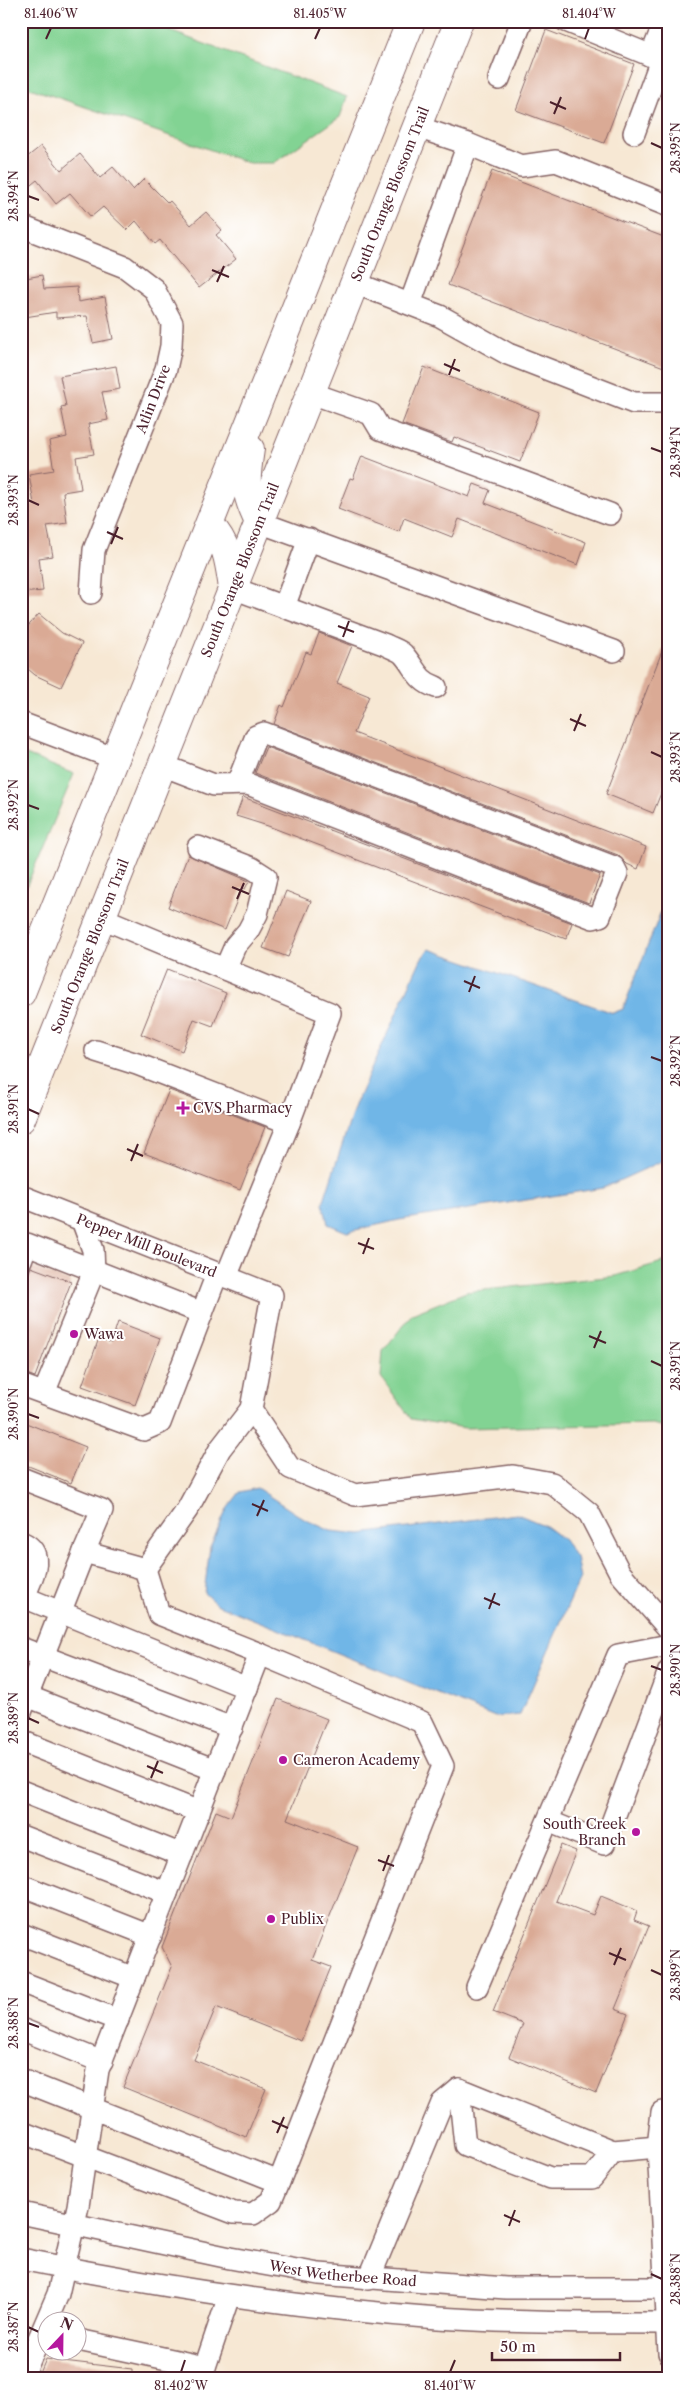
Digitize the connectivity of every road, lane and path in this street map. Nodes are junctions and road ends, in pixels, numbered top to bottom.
1 (411, 21) edge
2 (442, 21) edge
3 (459, 21) edge
4 (522, 21) edge
5 (566, 21) edge
6 (665, 21) edge
7 (660, 59) edge
8 (499, 79) dead end
9 (433, 86) junction
10 (417, 127) junction
11 (634, 133) dead end
12 (468, 144) junction
13 (669, 206) edge
14 (21, 226) edge
15 (354, 283) junction
16 (410, 304) junction
17 (311, 393) junction
18 (669, 403) edge
19 (255, 411) junction
20 (610, 514) dead end
21 (259, 522) junction
22 (210, 524) junction
23 (309, 539) junction
24 (233, 588) junction
25 (91, 593) dead end
26 (284, 607) junction
27 (614, 652) dead end
28 (436, 687) dead end
29 (21, 723) edge
30 (116, 759) junction
31 (162, 765) junction
32 (237, 784) junction
33 (198, 847) dead end
34 (102, 918) junction
35 (225, 969) junction
36 (21, 993) edge
37 (96, 1051) dead end
38 (21, 1119) edge
39 (289, 1122) junction
40 (21, 1196) edge
41 (82, 1220) junction
42 (21, 1260) edge
43 (94, 1271) junction
44 (221, 1275) junction
45 (202, 1313) junction
46 (21, 1385) edge
47 (44, 1393) junction
48 (251, 1409) junction
49 (21, 1478) edge
50 (21, 1542) edge
51 (84, 1552) junction
52 (145, 1569) junction
53 (23, 1596) edge
54 (61, 1611) junction
55 (669, 1629) edge
56 (669, 1646) edge
57 (21, 1648) edge
58 (260, 1654) junction
59 (43, 1655) junction
60 (669, 1672) edge
61 (248, 1688) junction
62 (24, 1704) edge
63 (232, 1728) junction
64 (21, 1741) edge
65 (215, 1770) junction
66 (21, 1791) edge
67 (199, 1812) junction
68 (548, 1821) junction
69 (21, 1836) edge
70 (182, 1855) junction
71 (21, 1885) edge
72 (167, 1893) junction
73 (21, 1934) edge
74 (151, 1936) junction
75 (134, 1978) junction
76 (21, 1982) edge
77 (477, 1987) dead end
78 (118, 2020) junction
79 (21, 2029) edge
80 (102, 2062) junction
81 (21, 2080) edge
82 (459, 2089) junction
83 (93, 2109) junction
84 (662, 2112) dead end
85 (21, 2132) edge
86 (663, 2147) edge
87 (613, 2151) junction
88 (86, 2156) junction
89 (280, 2182) junction
90 (21, 2213) edge
91 (74, 2225) junction
92 (21, 2259) edge
93 (64, 2268) junction
94 (370, 2279) junction
95 (667, 2288) edge
96 (229, 2296) junction
97 (52, 2312) edge
98 (668, 2323) edge
99 (88, 2343) edge
100 (38, 2345) edge
101 (669, 2353) edge
102 (203, 2372) edge
103 (22, 2378) edge

1 - 19 main road
2 - 9 main road
3 - 9 main road, South Orange Blossom Trail
4 - 8 street
5 - 7 street
6 - 7 street
7 - 11 street
9 - 10 main road, South Orange Blossom Trail
10 - 12 street
10 - 15 main road, South Orange Blossom Trail
12 - 13 street
12 - 16 street
14 - 25 street, Atlin Drive
15 - 16 street
15 - 17 main road, South Orange Blossom Trail
16 - 18 street
17 - 20 street
17 - 21 main road, South Orange Blossom Trail
19 - 21 main road
19 - 22 main road
21 - 23 street
21 - 24 main road, South Orange Blossom Trail
22 - 24 main road
22 - 30 main road
23 - 26 street
23 - 27 street
24 - 26 street
24 - 31 main road, South Orange Blossom Trail
26 - 28 street
29 - 30 street
30 - 36 main road
31 - 32 street
31 - 34 main road, South Orange Blossom Trail
32 - 32 street
33 - 35 street
34 - 35 street
34 - 38 main road, South Orange Blossom Trail
35 - 39 street
37 - 39 street
39 - 44 street
40 - 41 street, Pepper Mill Boulevard
41 - 43 street
41 - 44 street, Pepper Mill Boulevard
42 - 43 street
43 - 45 street
43 - 47 street
44 - 45 street
44 - 48 street, Pepper Mill Boulevard
45 - 47 street
46 - 47 street
48 - 52 street
48 - 55 street
49 - 51 street
50 - 53 street
51 - 52 street
51 - 54 street
52 - 58 street
53 - 54 street
54 - 59 street
54 - 61 street
56 - 68 street
57 - 59 street
58 - 61 street
58 - 89 street
59 - 62 street
59 - 63 street
60 - 68 street
61 - 63 street
62 - 65 street
63 - 65 street
64 - 67 street
65 - 67 street
66 - 70 street
67 - 70 street
68 - 77 street
69 - 72 street
70 - 72 street
71 - 74 street
72 - 74 street
73 - 75 street
74 - 75 street
75 - 78 street
76 - 78 street
78 - 80 street
79 - 80 street
80 - 83 street
81 - 83 street
82 - 87 street
82 - 87 street
82 - 94 street
83 - 88 street
83 - 89 street
84 - 86 street
85 - 88 street
86 - 87 street
86 - 95 street
88 - 89 street
88 - 91 street
90 - 91 street, West Wetherbee Road
91 - 93 street
91 - 94 street, West Wetherbee Road
92 - 93 street
93 - 96 street
93 - 97 street
94 - 95 street, West Wetherbee Road
95 - 98 street
96 - 98 street
96 - 102 street
98 - 101 street
99 - 102 street
100 - 103 street

